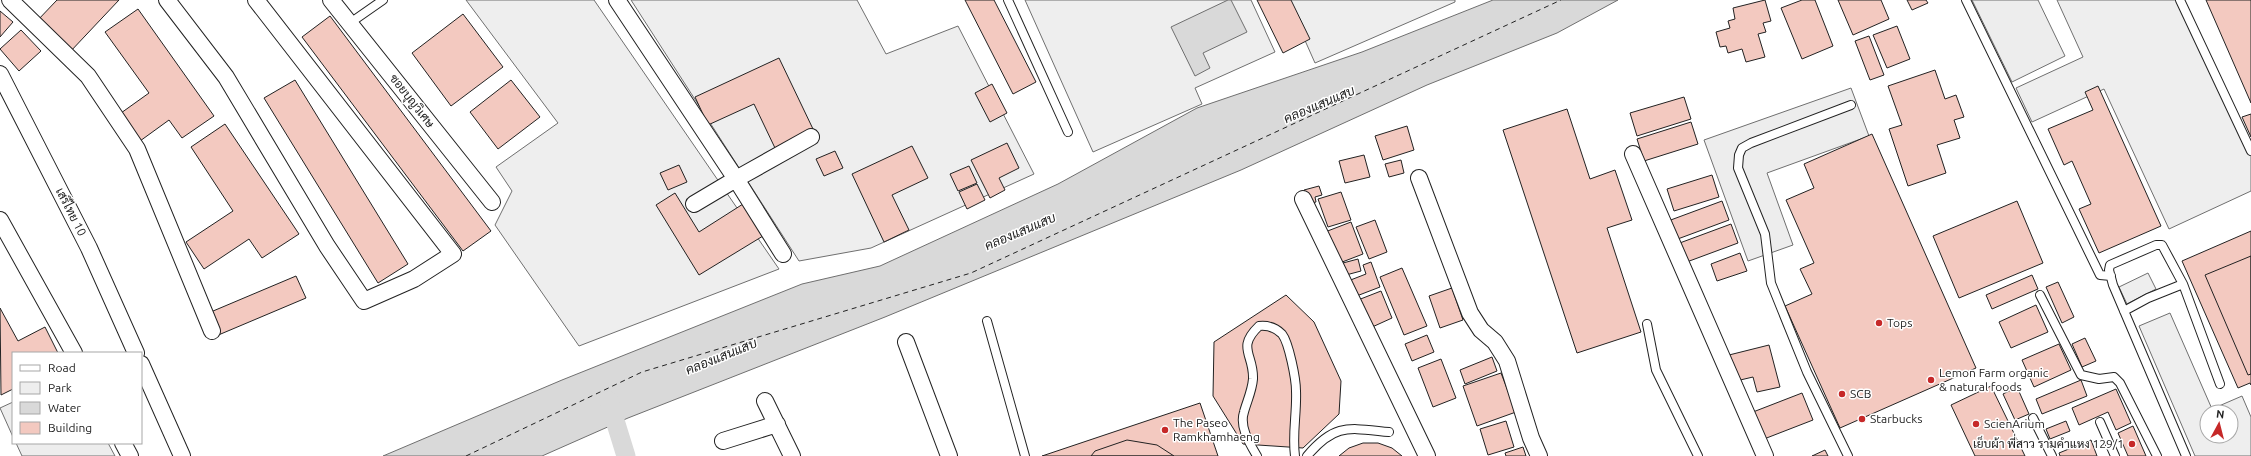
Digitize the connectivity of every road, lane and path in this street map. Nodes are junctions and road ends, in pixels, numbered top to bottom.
1 (10, 0) edge
2 (166, 0) edge
3 (256, 0) edge
4 (331, 0) edge
5 (383, 0) edge
6 (617, 0) edge
7 (1008, 0) edge
8 (1966, 0) edge
9 (2180, 0) edge
10 (350, 23) junction
11 (0, 74) edge
12 (1851, 105) dead end
13 (1068, 132) dead end
14 (811, 137) dead end
15 (2251, 151) edge
16 (1633, 154) dead end
17 (1420, 178) dead end
18 (736, 179) junction
19 (1303, 199) dead end
20 (492, 202) dead end
21 (694, 204) dead end
22 (0, 220) edge
23 (783, 254) dead end
24 (2111, 276) junction
25 (2183, 284) junction
26 (2040, 295) dead end
27 (2124, 310) junction
28 (987, 321) dead end
29 (1647, 324) dead end
30 (212, 331) dead end
31 (906, 342) dead end
32 (73, 352) edge
33 (136, 352) edge
34 (142, 366) edge
35 (2220, 384) dead end
36 (765, 402) dead end
37 (2033, 418) dead end
38 (2100, 422) dead end
39 (777, 424) junction
40 (1389, 432) dead end
41 (723, 441) dead end
42 (124, 444) edge
43 (130, 456) edge
44 (182, 456) edge
45 (792, 456) edge
46 (949, 456) edge
47 (1025, 456) edge
48 (1257, 456) edge
49 (1294, 456) edge
50 (1307, 456) edge
51 (1427, 456) edge
52 (1539, 456) edge
53 (1698, 456) edge
54 (1765, 456) edge
55 (1848, 456) edge
56 (2052, 456) edge
57 (2115, 456) edge
58 (2157, 456) edge
59 (2186, 456) edge

1 - 30 street
2 - 3 street
4 - 10 street, ซอยบุญวิเศษ
5 - 10 lane
6 - 18 street
7 - 13 lane
8 - 24 lane
9 - 15 lane
10 - 20 street, ซอยบุญวิเศษ
11 - 33 street, เสรีไทย 10
12 - 55 lane
14 - 18 street
16 - 54 street
17 - 52 street
18 - 21 street
18 - 23 street
19 - 51 street
22 - 32 street
24 - 25 lane
24 - 27 lane
25 - 27 lane
25 - 35 lane
26 - 58 lane
27 - 59 lane
28 - 47 lane
29 - 53 lane
31 - 46 street
34 - 44 street
36 - 39 street
37 - 56 lane
38 - 57 lane
39 - 41 street
39 - 45 street
40 - 50 lane
42 - 43 street
48 - 49 lane

